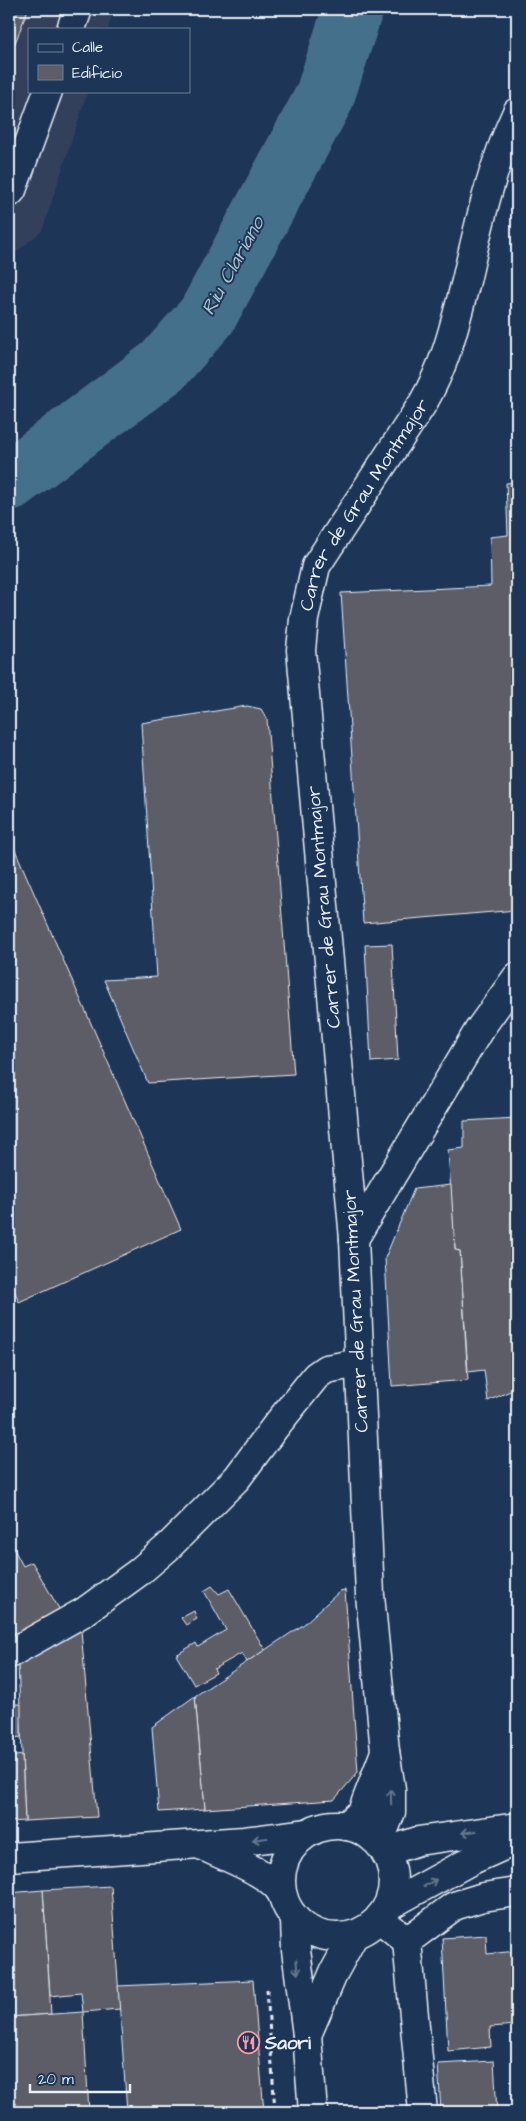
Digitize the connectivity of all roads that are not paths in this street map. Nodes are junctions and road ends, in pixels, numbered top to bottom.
1 (78, 9) edge
2 (71, 28) edge
3 (48, 92) edge
4 (517, 112) edge
5 (9, 193) edge
6 (517, 977) edge
7 (354, 1239) junction
8 (360, 1363) junction
9 (9, 1654) edge
10 (385, 1751) junction
11 (346, 1826) junction
12 (517, 1827) edge
13 (308, 1833) junction
14 (517, 1840) edge
15 (199, 1845) junction
16 (380, 1846) junction
17 (9, 1857) edge
18 (517, 1892) edge
19 (282, 1894) junction
20 (383, 1912) junction
21 (295, 1919) junction
22 (354, 1935) junction
23 (407, 1941) junction
24 (307, 2035) junction
25 (313, 2112) edge
26 (423, 2112) edge

1 - 2 street
3 - 5 street
4 - 7 street, Carrer de Grau Montmajor
6 - 7 street
7 - 8 street, Carrer de Grau Montmajor
8 - 9 street
8 - 10 street, Carrer de Grau Montmajor
10 - 11 street, Carrer de Grau Montmajor
16 -> 10 street, Carrer de Grau Montmajor
11 - 13 street
11 - 16 street
12 -> 16 street
13 -> 15 street
13 - 19 street
20 -> 14 street
15 - 17 street
15 - 19 street
16 - 20 street
18 - 23 street
19 - 21 street
20 - 22 street
20 - 23 street
21 - 22 street
21 -> 24 street
22 - 24 street
23 - 26 street
24 - 25 street

